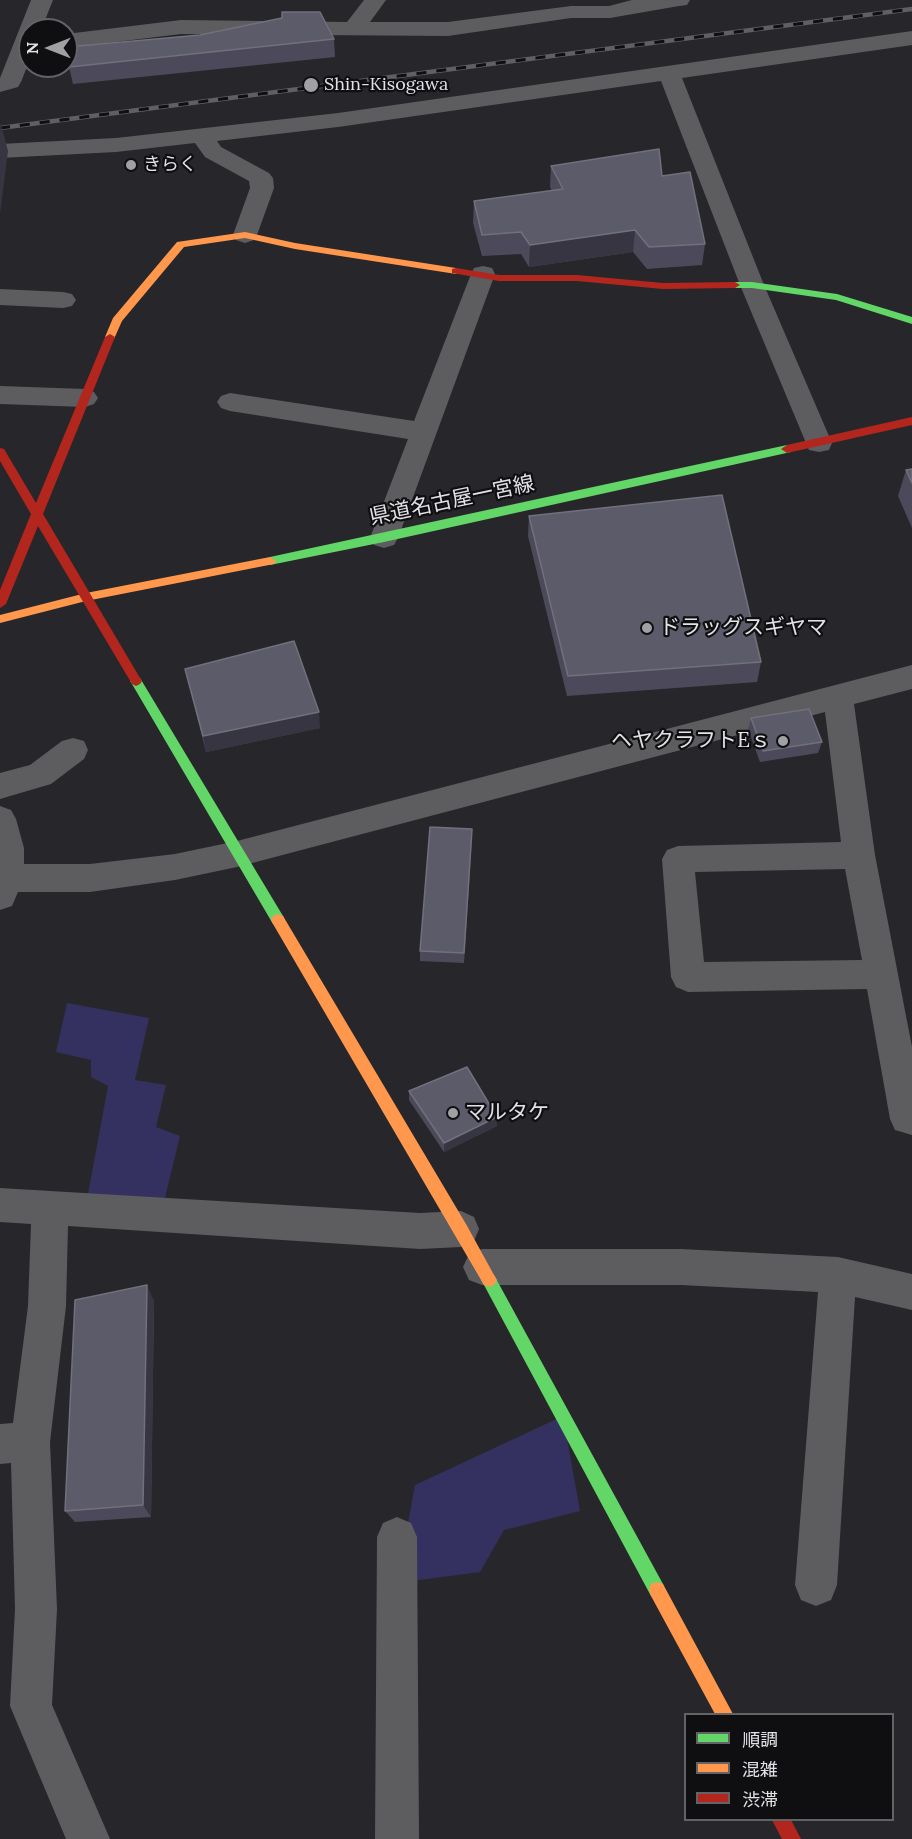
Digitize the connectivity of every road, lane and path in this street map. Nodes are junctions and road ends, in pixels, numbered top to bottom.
1 (42, 0) edge
2 (375, 0) edge
3 (679, 0) edge
4 (511, 10) edge
5 (36, 18) edge
6 (353, 29) junction
7 (78, 40) edge
8 (907, 40) edge
9 (912, 61) edge
10 (18, 62) edge
11 (670, 75) junction
12 (3, 90) edge
13 (202, 136) junction
14 (0, 152) edge
15 (246, 235) junction
16 (483, 274) junction
17 (753, 285) junction
18 (0, 297) edge
19 (63, 300) dead end
20 (912, 321) edge
21 (0, 395) edge
22 (85, 398) junction
23 (230, 402) dead end
24 (912, 421) edge
25 (423, 432) junction
26 (819, 443) junction
27 (0, 452) edge
28 (37, 515) junction
29 (384, 538) junction
30 (86, 597) junction
31 (0, 604) edge
32 (0, 620) edge
33 (912, 677) edge
34 (838, 697) junction
35 (73, 750) dead end
36 (0, 786) edge
37 (0, 819) edge
38 (237, 854) junction
39 (859, 855) junction
40 (3, 884) edge
41 (882, 974) junction
42 (912, 1119) edge
43 (0, 1205) edge
44 (50, 1208) junction
45 (461, 1229) junction
46 (482, 1267) junction
47 (838, 1275) junction
48 (912, 1293) edge
49 (15, 1443) edge
50 (397, 1537) dead end
51 (816, 1585) dead end
52 (723, 1713) edge
53 (782, 1821) edge
54 (88, 1839) edge
55 (397, 1839) edge
56 (792, 1839) edge

1 - 5 street
2 - 6 street
3 - 4 street
4 - 6 street
6 - 7 street
8 - 9 street
8 - 11 street
10 - 12 street
11 - 13 street
11 - 17 street
13 - 14 street
13 - 15 street
15 - 16 street
15 - 22 street
16 - 17 street
16 - 25 street
17 - 20 street
17 - 26 street
18 - 19 street
21 - 22 street
22 - 28 street
23 - 25 street
24 - 26 street, 県道名古屋一宮線
25 - 29 street
26 - 29 street, 県道名古屋一宮線
27 - 28 street
28 - 30 street
28 - 31 street
29 - 30 street, 県道名古屋一宮線
30 - 32 street, 県道名古屋一宮線
30 - 38 street
33 - 34 street
34 - 38 street
34 - 39 street
35 - 36 street
37 - 40 street
38 - 40 street
38 - 45 street
39 - 41 street
39 - 41 street
41 - 42 street
43 - 44 street
44 - 45 street
44 - 49 street
45 - 46 street
46 - 47 street
46 - 52 street
47 - 48 street
47 - 51 street
49 - 54 street
50 - 55 street
53 - 56 street

